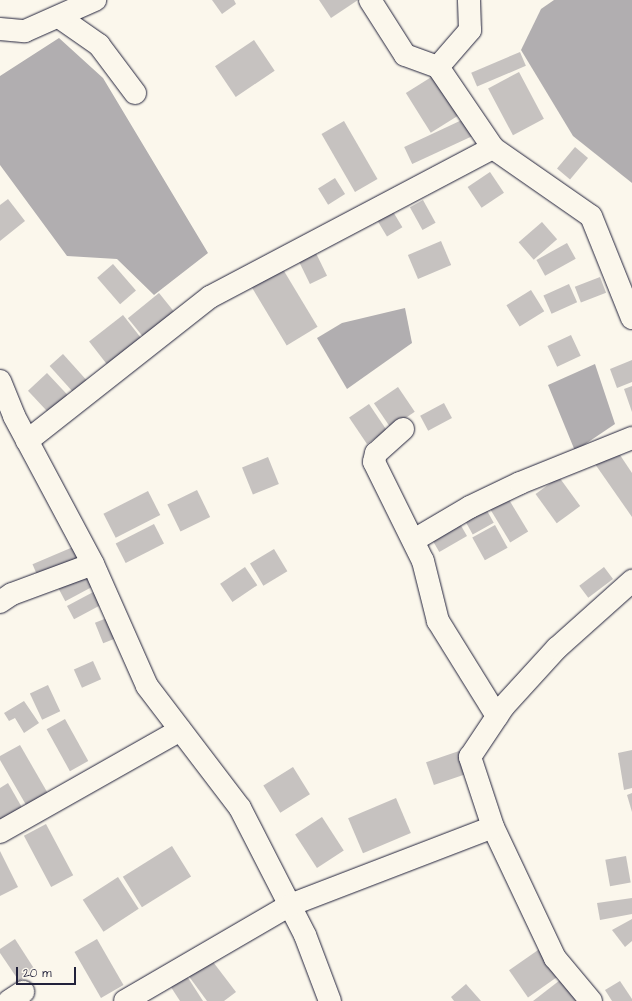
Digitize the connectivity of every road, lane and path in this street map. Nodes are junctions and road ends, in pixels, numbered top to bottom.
1 (95, 0) edge
2 (370, 0) edge
3 (469, 0) edge
4 (59, 17) junction
5 (0, 29) edge
6 (438, 67) junction
7 (135, 93) dead end
8 (493, 148) junction
9 (625, 277) edge
10 (632, 318) edge
11 (0, 381) edge
12 (403, 430) dead end
13 (632, 438) edge
14 (27, 440) junction
15 (414, 540) junction
16 (92, 564) junction
17 (632, 581) edge
18 (0, 602) edge
19 (496, 716) junction
20 (180, 730) junction
21 (493, 827) junction
22 (0, 832) edge
23 (290, 905) junction
24 (125, 1001) edge
25 (330, 1001) edge
26 (591, 1001) edge

1 - 4 street
2 - 6 street
3 - 6 street
4 - 5 street
4 - 7 street
6 - 8 street
8 - 9 street
8 - 14 street
9 - 10 street
11 - 14 street
12 - 15 street
13 - 15 street
14 - 16 street
15 - 19 street
16 - 18 street
16 - 20 street
17 - 19 street
19 - 21 street
20 - 22 street
20 - 23 street
21 - 23 street
21 - 26 street
23 - 24 street
23 - 25 street

